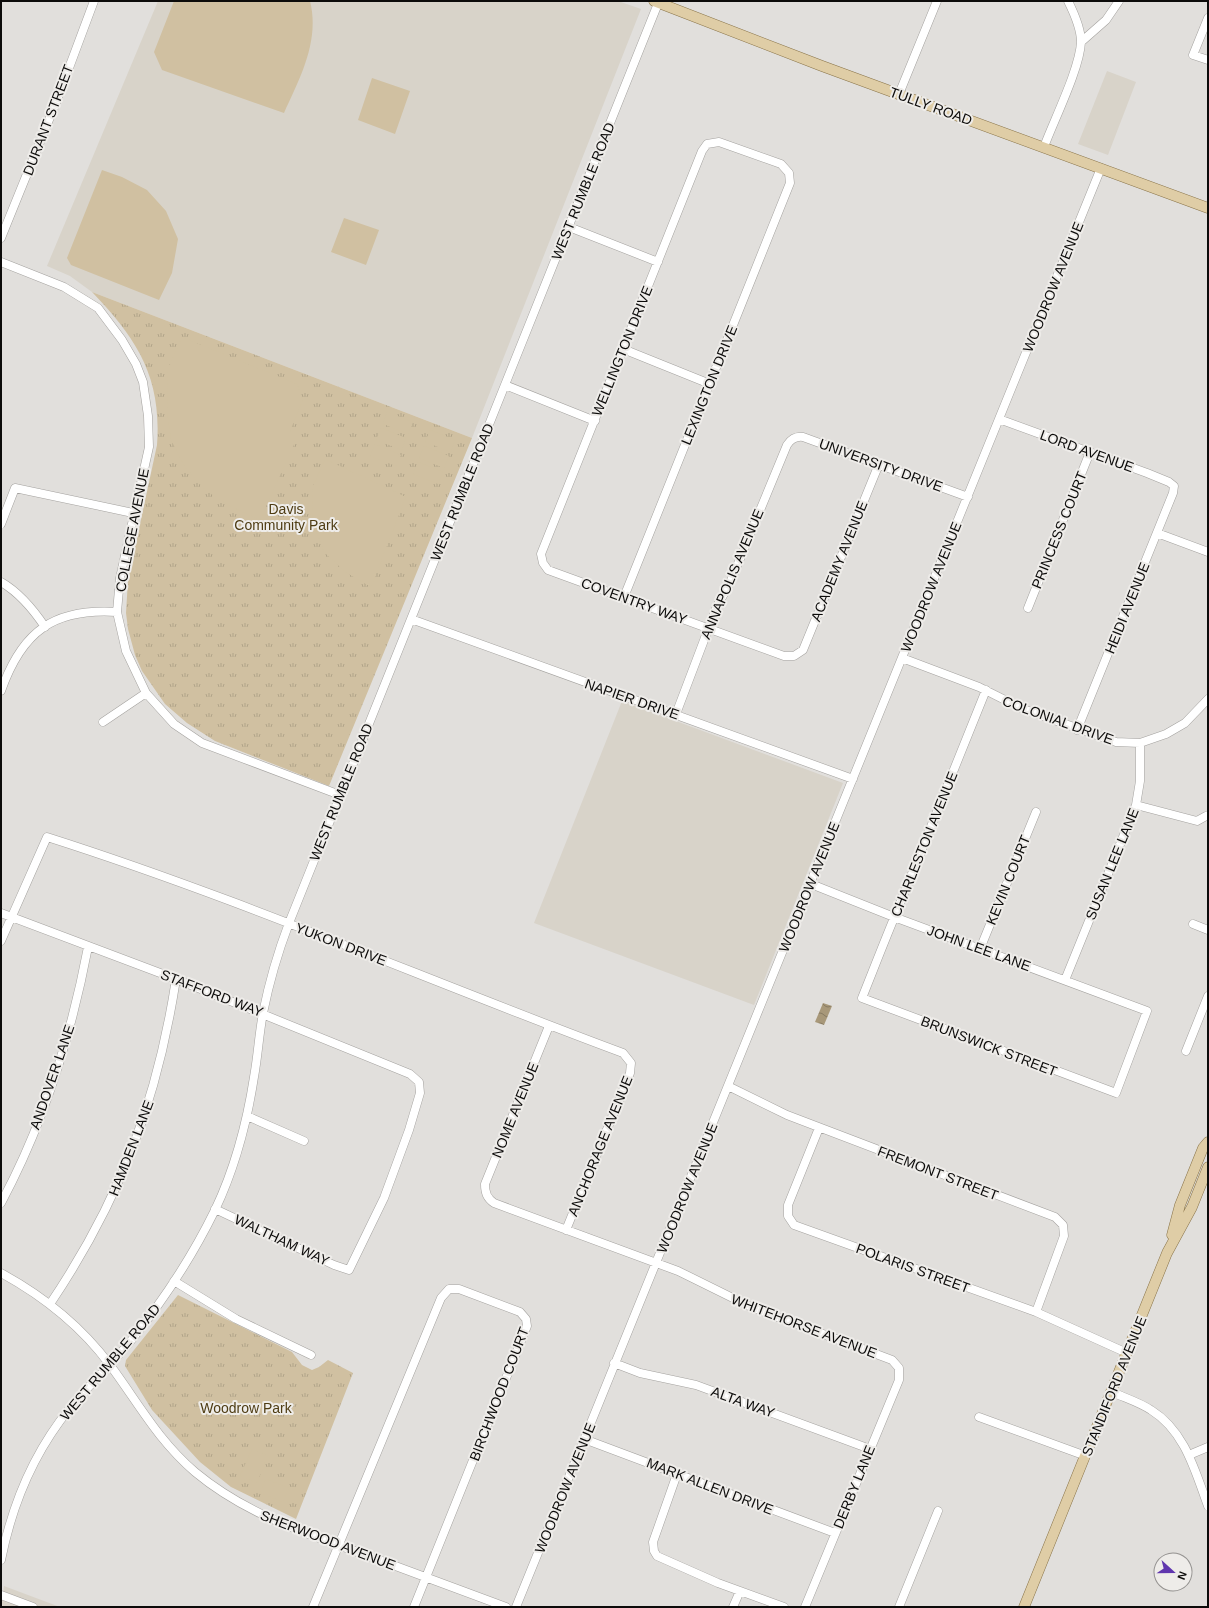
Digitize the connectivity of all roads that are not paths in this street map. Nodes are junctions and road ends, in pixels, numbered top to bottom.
1 (94, 1) edge
2 (937, 1) edge
3 (1068, 1) edge
4 (1119, 1) edge
5 (658, 2) edge
6 (1208, 18) edge
7 (1081, 42) junction
8 (1208, 60) edge
9 (899, 94) junction
10 (1044, 147) junction
11 (1101, 168) junction
12 (789, 172) joint
13 (1208, 208) edge
14 (569, 227) junction
15 (1, 238) edge
16 (1, 262) edge
17 (658, 262) junction
18 (623, 349) junction
19 (710, 384) junction
20 (505, 385) junction
21 (999, 419) junction
22 (595, 421) junction
23 (794, 438) joint
24 (1090, 452) junction
25 (879, 464) junction
26 (1174, 486) joint
27 (968, 497) junction
28 (133, 513) junction
29 (1, 524) edge
30 (1157, 533) junction
31 (1208, 552) edge
32 (543, 563) joint
33 (1, 582) edge
34 (624, 597) junction
35 (1028, 608) dead end
36 (117, 612) junction
37 (411, 619) junction
38 (45, 627) junction
39 (708, 629) junction
40 (796, 655) joint
41 (902, 658) junction
42 (3, 678) edge
43 (1, 690) edge
44 (986, 690) junction
45 (146, 693) junction
46 (1208, 699) edge
47 (676, 714) junction
48 (103, 722) dead end
49 (1077, 730) junction
50 (1140, 743) junction
51 (853, 779) junction
52 (340, 795) junction
53 (1136, 805) junction
54 (1036, 812) dead end
55 (1206, 816) dead end
56 (811, 884) junction
57 (1, 913) edge
58 (10, 916) junction
59 (894, 917) junction
60 (289, 923) junction
61 (1193, 924) dead end
62 (1208, 930) edge
63 (1, 941) edge
64 (88, 947) junction
65 (980, 949) junction
66 (176, 979) junction
67 (1065, 980) junction
68 (1208, 996) edge
69 (862, 998) joint
70 (263, 1014) junction
71 (549, 1026) junction
72 (1186, 1051) dead end
73 (630, 1061) joint
74 (728, 1086) junction
75 (1116, 1093) joint
76 (247, 1116) junction
77 (819, 1128) junction
78 (304, 1141) dead end
79 (1208, 1142) edge
80 (1208, 1167) edge
81 (486, 1195) joint
82 (1, 1203) edge
83 (215, 1209) junction
84 (566, 1230) junction
85 (1167, 1253) junction
86 (656, 1263) junction
87 (349, 1270) joint
88 (1, 1273) edge
89 (174, 1281) junction
90 (50, 1304) junction
91 (1036, 1312) junction
92 (1127, 1353) junction
93 (311, 1355) dead end
94 (614, 1363) junction
95 (110, 1365) junction
96 (899, 1368) joint
97 (1112, 1392) junction
98 (979, 1417) dead end
99 (584, 1439) junction
100 (1208, 1447) edge
101 (870, 1449) junction
102 (1189, 1455) junction
103 (1086, 1456) junction
104 (677, 1474) junction
105 (1208, 1506) edge
106 (938, 1511) dead end
107 (835, 1533) junction
108 (339, 1546) junction
109 (1, 1560) edge
110 (426, 1578) junction
111 (740, 1591) junction
112 (1, 1595) edge
113 (33, 1607) edge
114 (313, 1607) edge
115 (414, 1607) edge
116 (506, 1607) edge
117 (516, 1607) edge
118 (734, 1607) edge
119 (784, 1607) edge
120 (805, 1607) edge
121 (900, 1607) edge
122 (1024, 1607) edge

1 - 15 street, DURANT STREET
2 - 9 street
3 - 7 street
4 - 7 street
5 - 9 main road, TULLY ROAD
5 - 14 street, WEST RUMBLE ROAD
6 - 8 street
7 - 10 street
9 - 10 main road, TULLY ROAD
10 - 11 main road, TULLY ROAD
11 - 13 main road, TULLY ROAD
11 - 21 street, WOODROW AVENUE
12 - 17 street, WELLINGTON DRIVE
12 - 19 street, LEXINGTON DRIVE
14 - 17 street
14 - 20 street, WEST RUMBLE ROAD
16 - 28 street, COLLEGE AVENUE
17 - 18 street, WELLINGTON DRIVE
18 - 19 street
18 - 22 street, WELLINGTON DRIVE
19 - 34 street, LEXINGTON DRIVE
20 - 22 street
20 - 37 street, WEST RUMBLE ROAD
21 - 24 street, LORD AVENUE
21 - 27 street, WOODROW AVENUE
22 - 32 street, WELLINGTON DRIVE
23 - 25 street, UNIVERSITY DRIVE
23 - 39 street, ANNAPOLIS AVENUE
24 - 26 street, LORD AVENUE
24 - 35 street, PRINCESS COURT
25 - 27 street, UNIVERSITY DRIVE
25 - 40 street, ACADEMY AVENUE
26 - 30 street, HEIDI AVENUE
27 - 41 street, WOODROW AVENUE
28 - 29 street
28 - 36 street, COLLEGE AVENUE
30 - 31 street
30 - 49 street, HEIDI AVENUE
32 - 34 street, COVENTRY WAY
33 - 38 street
34 - 39 street, COVENTRY WAY
36 - 38 street
36 - 45 street, COLLEGE AVENUE
37 - 47 street, NAPIER DRIVE
37 - 52 street, WEST RUMBLE ROAD
38 - 42 street
39 - 40 street, COVENTRY WAY
39 - 47 street, ANNAPOLIS AVENUE
41 - 44 street, COLONIAL DRIVE
41 - 51 street, WOODROW AVENUE
42 - 43 street
44 - 49 street, COLONIAL DRIVE
44 - 59 street, CHARLESTON AVENUE
45 - 48 street
45 - 52 street, COLLEGE AVENUE
46 - 50 street, COLONIAL DRIVE
47 - 51 street, NAPIER DRIVE
49 - 50 street, COLONIAL DRIVE
50 - 53 street, SUSAN LEE LANE
51 - 56 street, WOODROW AVENUE
52 - 60 street, WEST RUMBLE ROAD
53 - 55 street
53 - 67 street, SUSAN LEE LANE
54 - 65 street, KEVIN COURT
56 - 59 street, JOHN LEE LANE
56 - 74 street, WOODROW AVENUE
57 - 58 street, STAFFORD WAY
58 - 60 street, YUKON DRIVE
58 - 63 street
58 - 64 street, STAFFORD WAY
59 - 65 street, JOHN LEE LANE
59 - 69 street, CHARLESTON AVENUE
60 - 70 street, WEST RUMBLE ROAD
60 - 71 street, YUKON DRIVE
61 - 62 street
64 - 66 street, STAFFORD WAY
64 - 82 street, ANDOVER LANE
65 - 67 street, JOHN LEE LANE
66 - 70 street, STAFFORD WAY
66 - 90 street, HAMDEN LANE
67 - 75 street, JOHN LEE LANE
68 - 72 street
69 - 75 street, BRUNSWICK STREET
70 - 76 street, WEST RUMBLE ROAD
70 - 87 street, STAFFORD WAY
71 - 73 street, YUKON DRIVE
71 - 81 street, NOME AVENUE
73 - 84 street, ANCHORAGE AVENUE
74 - 77 street, FREMONT STREET
74 - 86 street, WOODROW AVENUE
76 - 78 street
76 - 83 street, WEST RUMBLE ROAD
77 - 91 street, FREMONT STREET
77 - 91 street, POLARIS STREET
79 - 85 main road
80 - 85 main road, STANDIFORD AVENUE
81 - 84 street, WHITEHORSE AVENUE
83 - 87 street, WALTHAM WAY
83 - 89 street, WEST RUMBLE ROAD
84 - 86 street, WHITEHORSE AVENUE
85 - 92 main road, STANDIFORD AVENUE
86 - 94 street, WOODROW AVENUE
86 - 96 street, WHITEHORSE AVENUE
88 - 90 street, SHERWOOD AVENUE
89 - 93 street
89 - 95 street, WEST RUMBLE ROAD
90 - 95 street, SHERWOOD AVENUE
91 - 92 street, POLARIS STREET
92 - 97 main road, STANDIFORD AVENUE
94 - 99 street, WOODROW AVENUE
94 - 101 street, ALTA WAY
95 - 108 street, SHERWOOD AVENUE
95 - 109 street, WEST RUMBLE ROAD
96 - 101 street, DERBY LANE
97 - 102 street
97 - 103 main road, STANDIFORD AVENUE
98 - 103 street
99 - 104 street, MARK ALLEN DRIVE
99 - 117 street, WOODROW AVENUE
100 - 102 street
101 - 107 street, DERBY LANE
102 - 105 street
103 - 122 main road, STANDIFORD AVENUE
104 - 107 street, MARK ALLEN DRIVE
104 - 111 street
106 - 121 street
107 - 120 street, DERBY LANE
108 - 110 street, SHERWOOD AVENUE
108 - 110 street, BIRCHWOOD COURT
108 - 114 street
110 - 115 street, BIRCHWOOD COURT
110 - 116 street, SHERWOOD AVENUE
111 - 118 street
111 - 119 street
112 - 113 street

